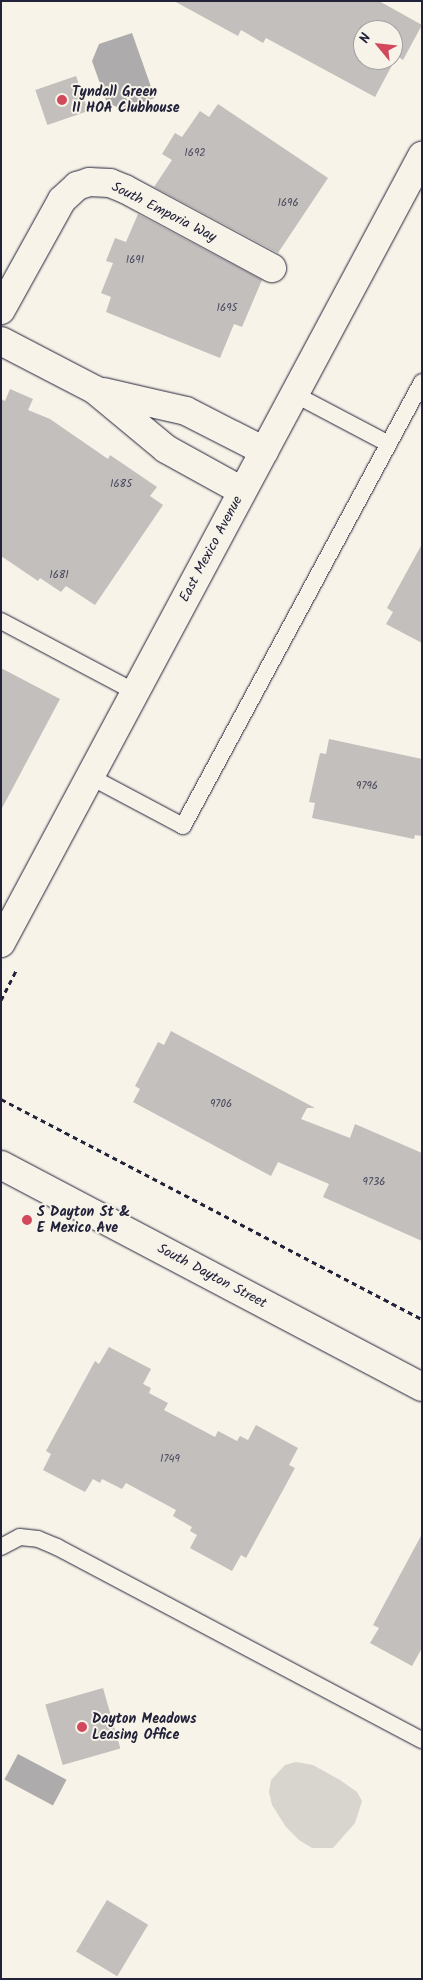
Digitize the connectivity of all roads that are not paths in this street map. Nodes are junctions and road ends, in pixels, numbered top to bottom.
1 (422, 156) edge
2 (272, 268) dead end
3 (1, 310) edge
4 (1, 341) edge
5 (422, 382) edge
6 (95, 390) junction
7 (294, 394) junction
8 (389, 444) junction
9 (264, 451) junction
10 (242, 491) junction
11 (1, 621) edge
12 (135, 692) junction
13 (89, 776) junction
14 (4, 930) edge
15 (1, 1165) edge
16 (422, 1387) edge
17 (1, 1547) edge
18 (422, 1740) edge

1 - 7 street, East Mexico Avenue
2 - 3 street, South Emporia Way
4 - 6 street
5 - 8 lane
6 - 9 street
6 - 10 street
7 - 8 lane
7 - 9 street, East Mexico Avenue
8 - 13 lane
9 - 10 street, East Mexico Avenue
10 - 12 street, East Mexico Avenue
11 - 12 lane
12 - 13 street, East Mexico Avenue
13 - 14 street, East Mexico Avenue
15 - 16 street, South Dayton Street
17 - 18 lane

